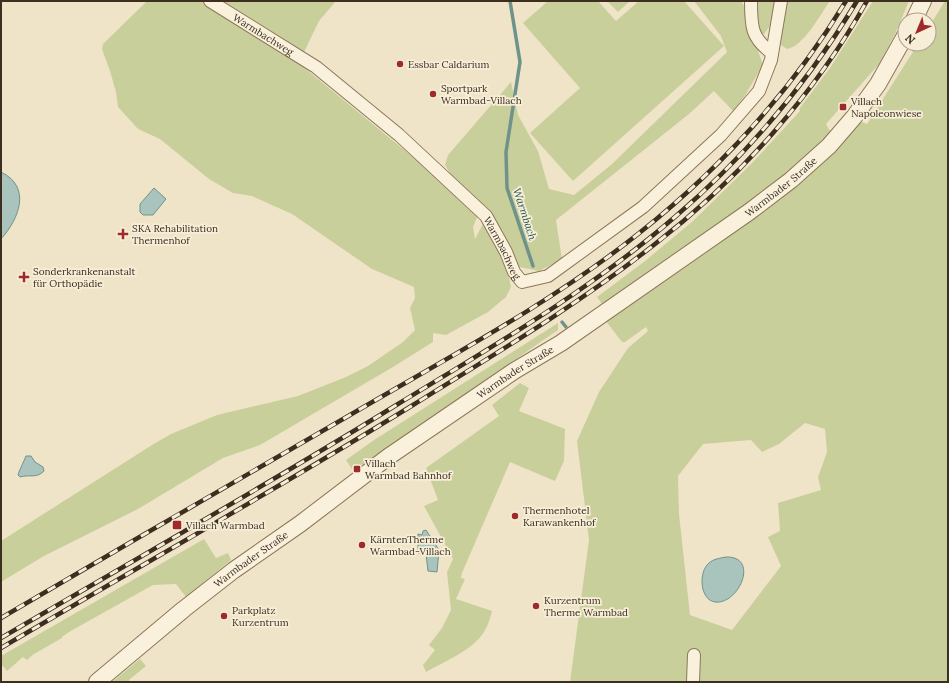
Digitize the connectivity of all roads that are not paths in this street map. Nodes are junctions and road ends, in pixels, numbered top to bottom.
1 (210, 1) edge
2 (751, 1) edge
3 (781, 1) edge
4 (923, 1) edge
5 (918, 12) edge
6 (897, 50) edge
7 (772, 53) junction
8 (694, 655) dead end
9 (97, 682) edge
10 (693, 682) edge

1 - 7 street, Warmbachweg
2 - 7 street
3 - 7 street, Warmbachweg
4 - 5 street
6 - 9 street, Warmbader Straße
8 - 10 street

